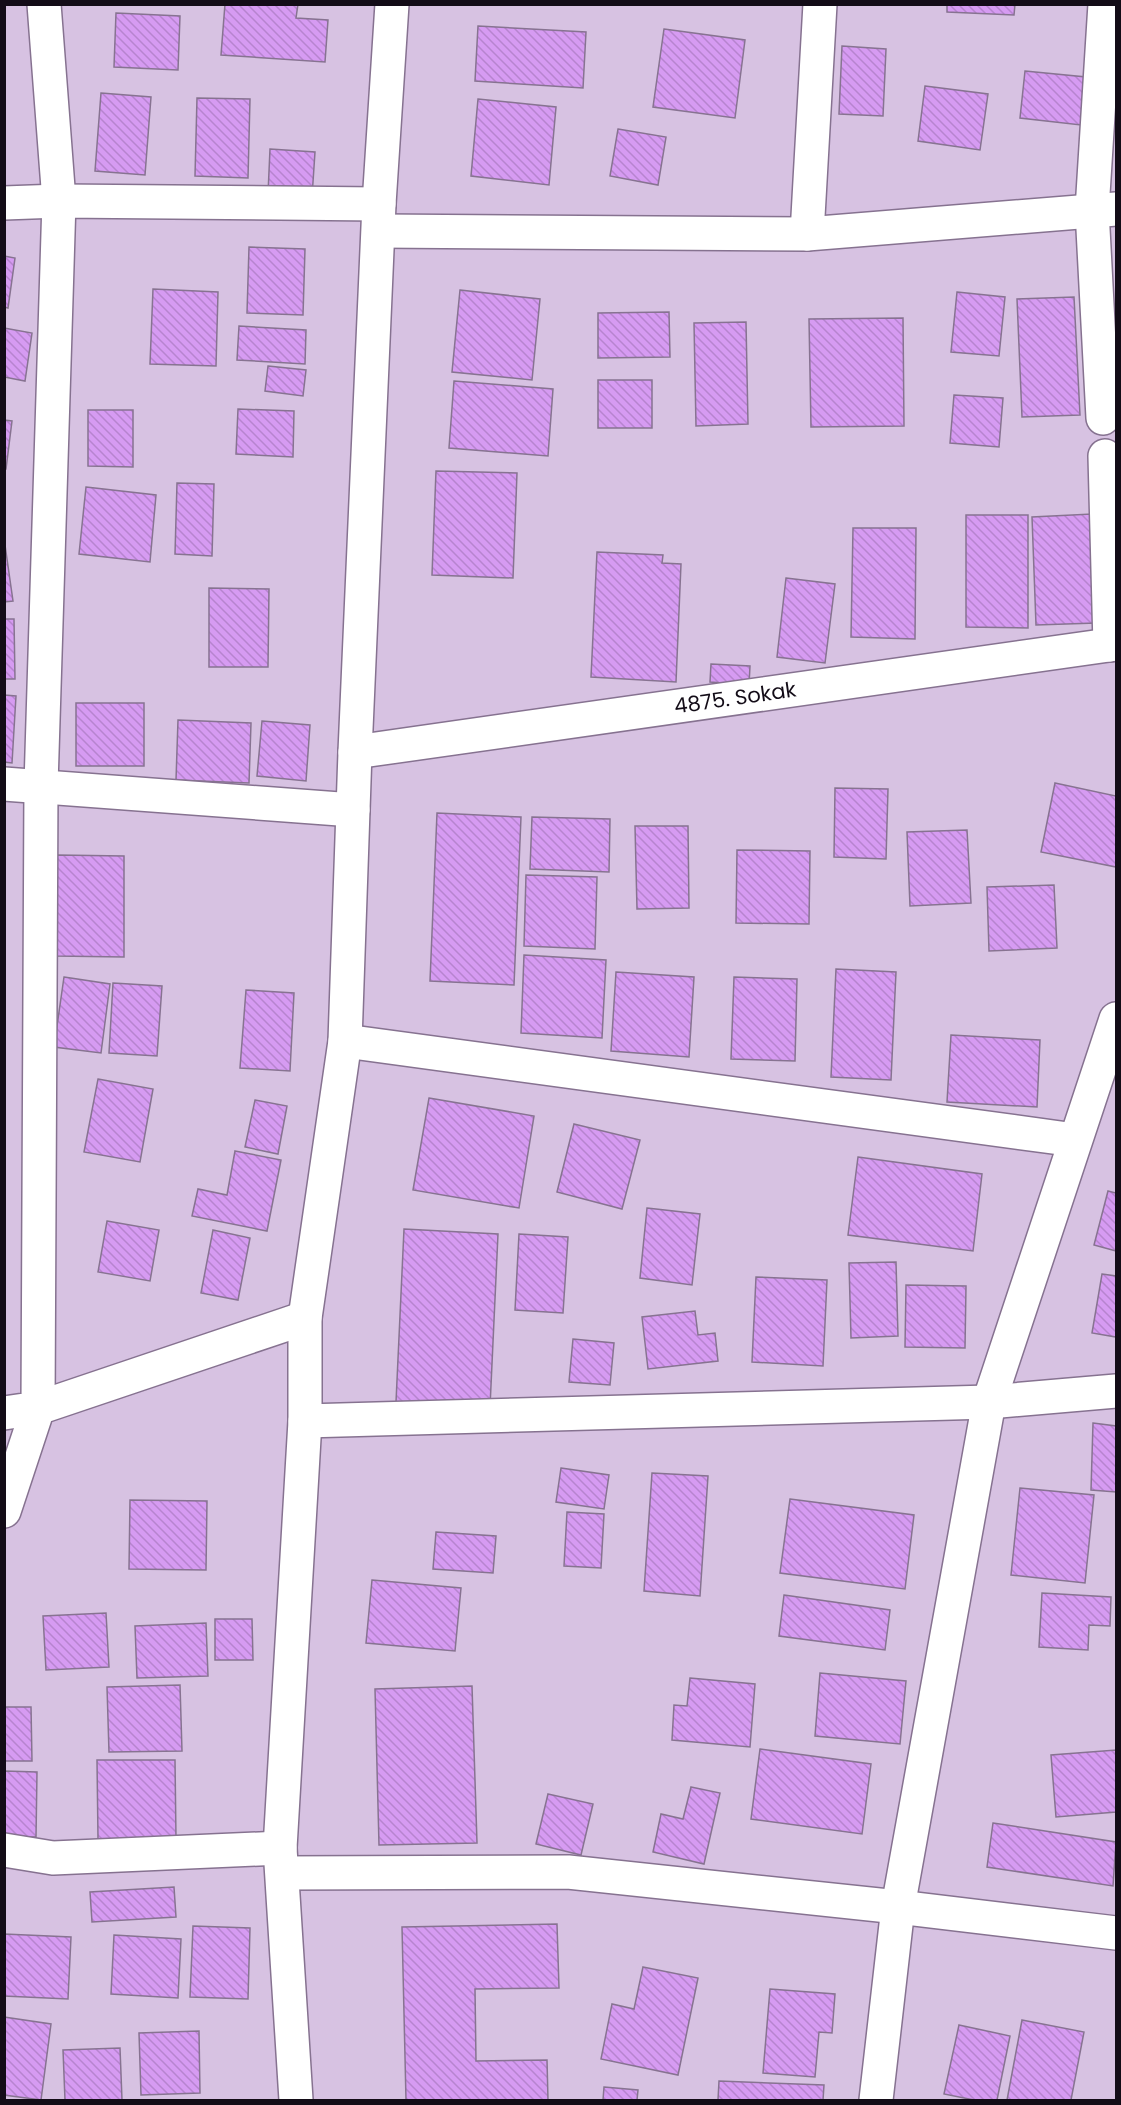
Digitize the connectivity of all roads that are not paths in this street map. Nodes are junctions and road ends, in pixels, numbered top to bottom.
1 (44, 4) edge
2 (392, 4) edge
3 (820, 4) edge
4 (1105, 4) edge
5 (59, 201) junction
6 (4, 203) edge
7 (1104, 210) edge
8 (379, 218) junction
9 (807, 234) junction
10 (1103, 418) dead end
11 (1105, 456) dead end
12 (1113, 645) edge
13 (355, 752) junction
14 (4, 784) edge
15 (41, 785) junction
16 (353, 810) junction
17 (1116, 1020) edge
18 (345, 1041) junction
19 (1075, 1140) junction
20 (305, 1318) junction
21 (1116, 1391) edge
22 (990, 1402) junction
23 (38, 1408) junction
24 (4, 1413) edge
25 (305, 1421) junction
26 (4, 1511) edge
27 (4, 1850) edge
28 (282, 1860) junction
29 (898, 1907) junction
30 (1116, 1933) edge
31 (296, 2100) edge
32 (876, 2100) edge

1 - 5 street
2 - 8 street
3 - 9 street
4 - 7 street
5 - 6 street
5 - 8 street
5 - 15 street
7 - 9 street
7 - 10 street
8 - 9 street
8 - 13 street
11 - 12 street
12 - 13 street, 4875. Sokak
13 - 16 street
14 - 15 street
15 - 16 street
15 - 23 street
16 - 18 street
17 - 19 street
18 - 19 street
18 - 20 street
19 - 22 street
20 - 23 street
20 - 25 street
21 - 22 street
22 - 25 street
22 - 29 street
23 - 24 street
23 - 26 street
25 - 28 street
27 - 28 street
28 - 29 street
28 - 31 street
29 - 30 street
29 - 32 street

